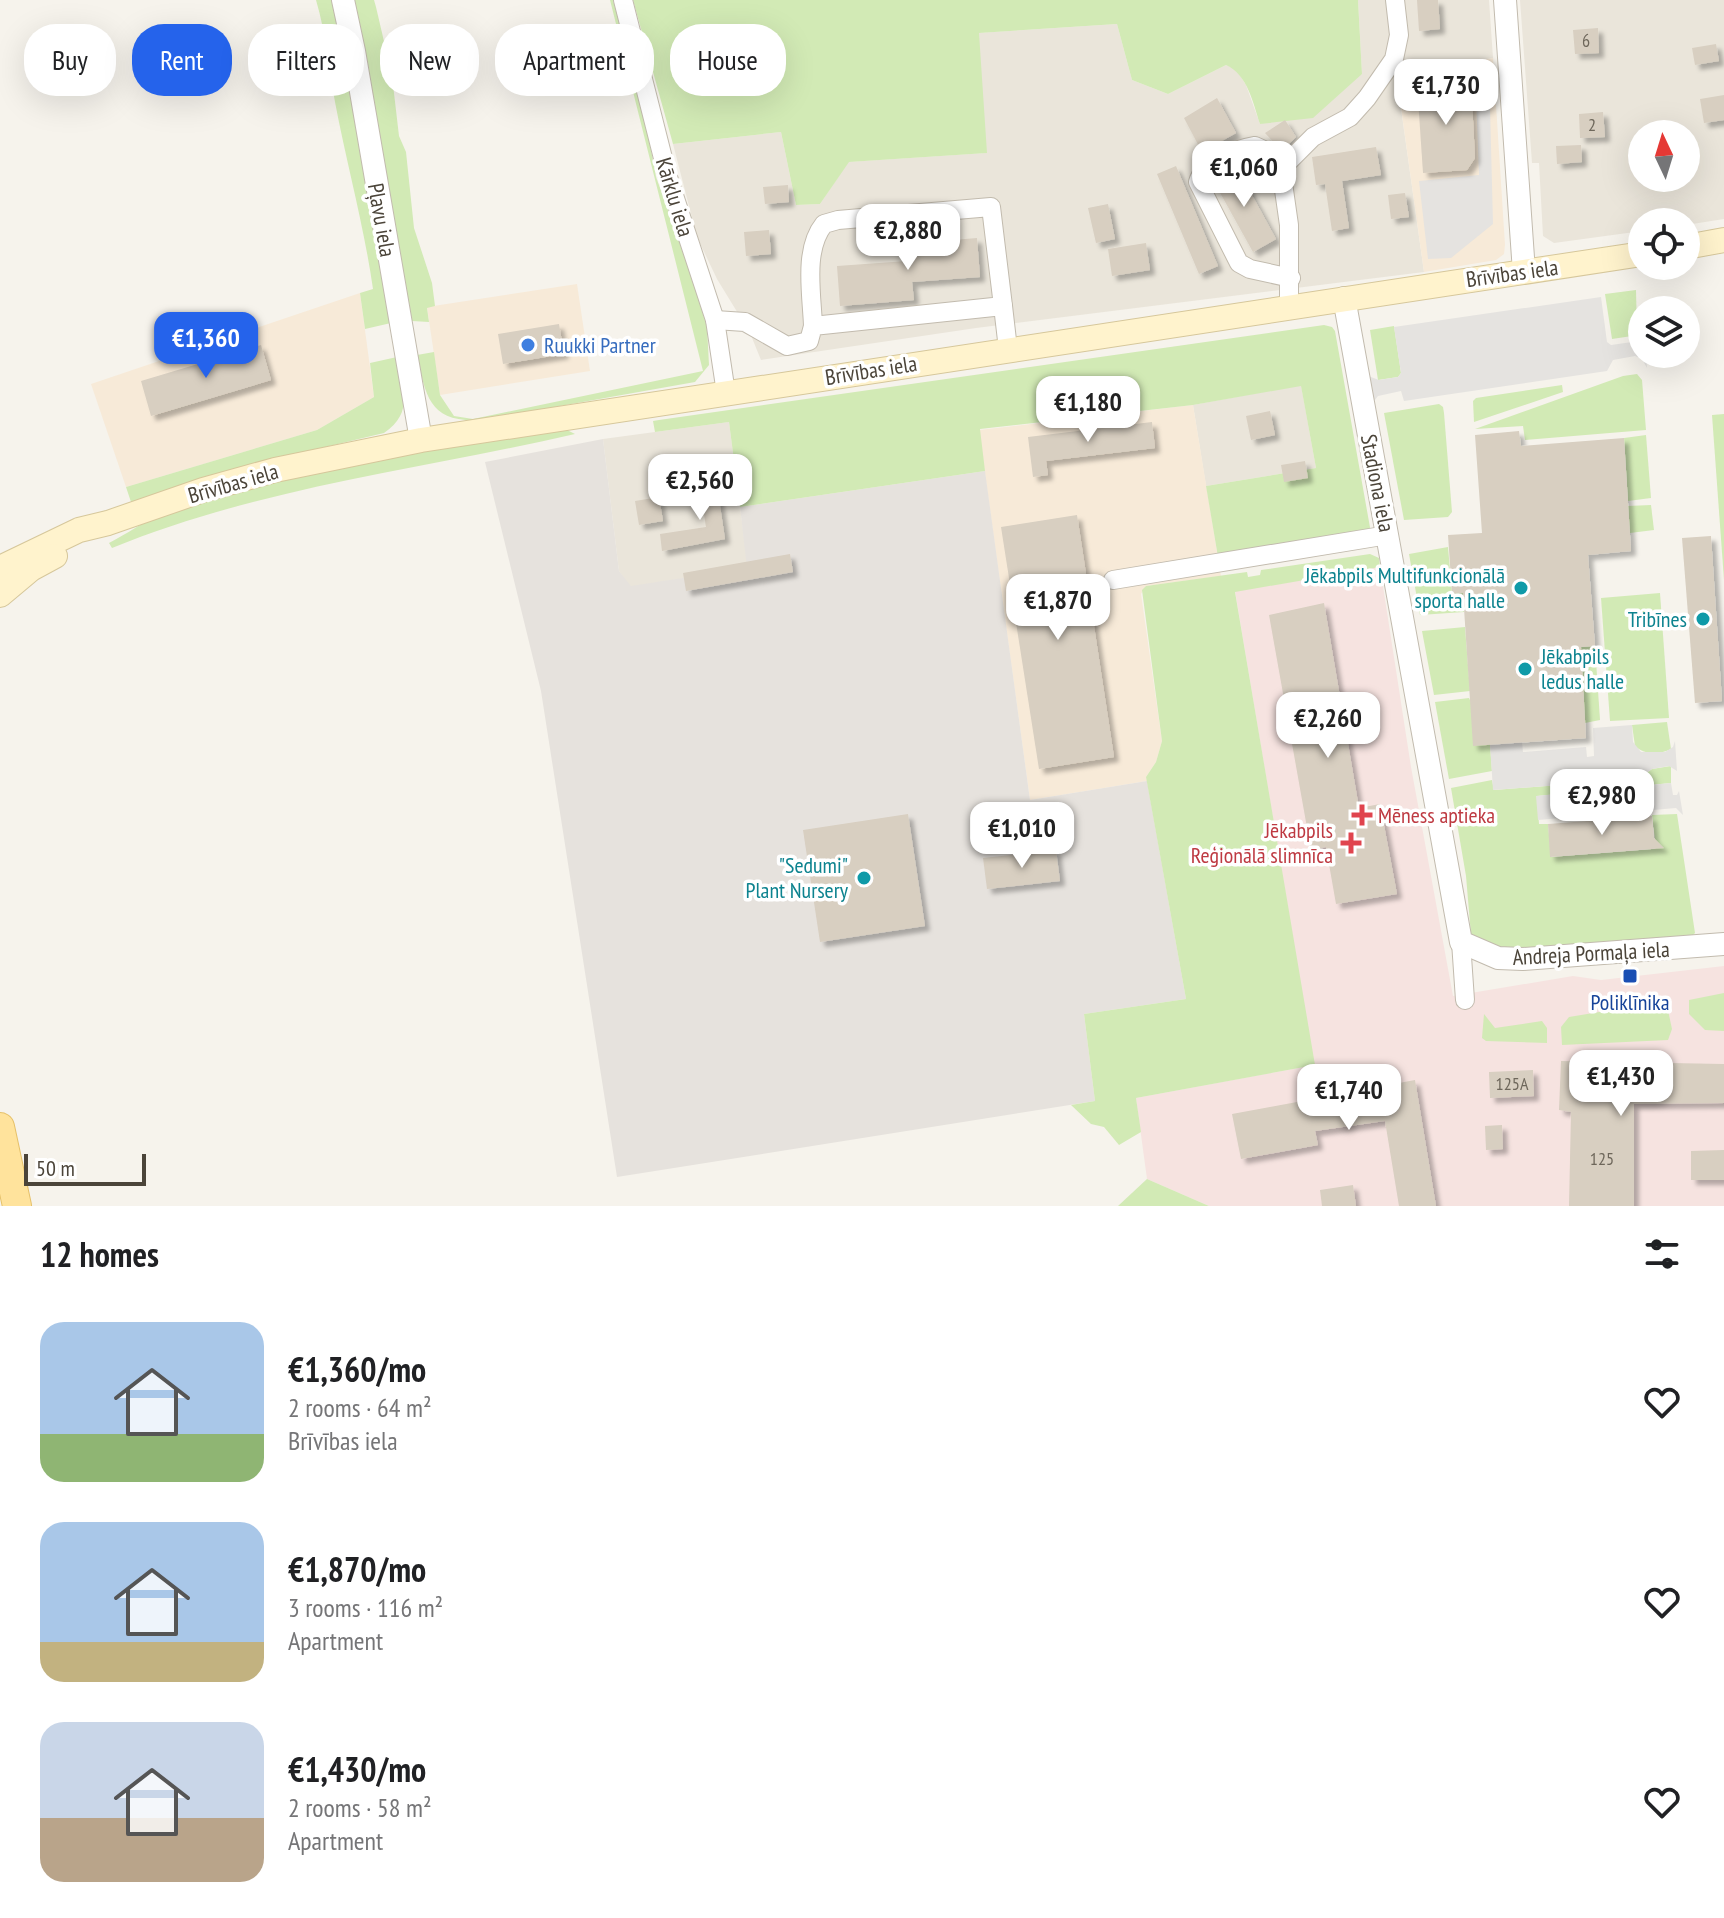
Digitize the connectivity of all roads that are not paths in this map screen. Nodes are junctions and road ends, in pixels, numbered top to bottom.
1 (343, 0) edge
2 (623, 0) edge
3 (1395, 0) edge
4 (1505, 0) edge
5 (1281, 169) junction
6 (1724, 240) edge
7 (1700, 244) edge
8 (1628, 256) edge
9 (1524, 272) junction
10 (1291, 278) junction
11 (1344, 298) junction
12 (1003, 306) junction
13 (1289, 307) junction
14 (715, 320) junction
15 (813, 326) junction
16 (1008, 349) junction
17 (726, 393) junction
18 (421, 440) junction
19 (108, 523) junction
20 (1388, 535) junction
21 (0, 568) edge
22 (1113, 580) dead end
23 (0, 595) edge
24 (1461, 942) junction
25 (1724, 944) edge
26 (1465, 1000) dead end
27 (0, 1127) edge
28 (17, 1206) edge

1 - 18 street, Pļavu iela
2 - 14 street, Kārklu iela
3 - 5 street
4 - 9 street
5 - 10 street
5 - 10 street
6 - 7 main road
8 - 9 main road, Brīvības iela
9 - 11 main road, Brīvības iela
10 - 13 street
11 - 13 main road, Brīvības iela
11 - 20 street, Stadiona iela
12 - 15 street
12 - 15 street
12 - 16 street
13 - 16 main road, Brīvības iela
14 - 15 street
14 - 17 street, Kārklu iela
16 - 17 main road, Brīvības iela
17 - 18 main road, Brīvības iela
18 - 19 main road, Brīvības iela
19 - 21 main road, Brīvības iela
19 - 23 main road, Brīvības iela
20 - 22 street
20 - 24 street, Stadiona iela
24 - 25 street, Andreja Pormaļa iela
24 - 26 street, Stadiona iela
27 - 28 main road

